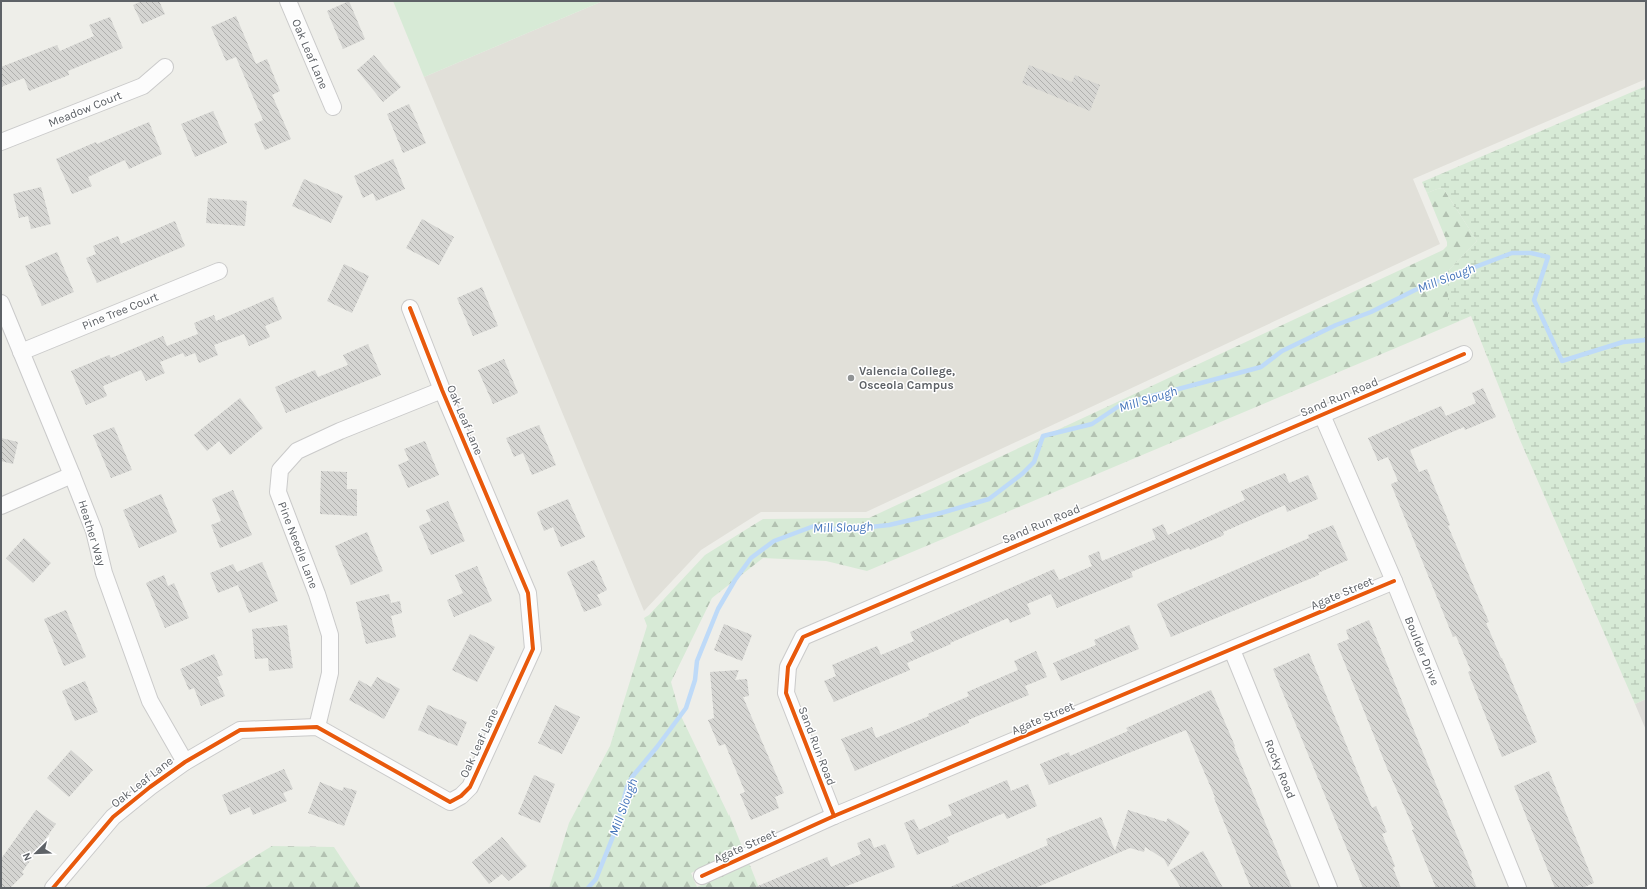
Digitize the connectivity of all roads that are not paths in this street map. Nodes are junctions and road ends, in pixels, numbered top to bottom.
1 (288, 1) edge
2 (165, 67) dead end
3 (333, 107) dead end
4 (1, 142) edge
5 (219, 271) dead end
6 (1, 302) edge
7 (410, 308) dead end
8 (21, 352) junction
9 (1464, 354) dead end
10 (442, 390) junction
11 (1322, 415) junction
12 (72, 475) junction
13 (1, 506) edge
14 (1394, 581) junction
15 (1232, 650) junction
16 (317, 727) junction
17 (185, 762) junction
18 (834, 816) junction
19 (702, 876) dead end
20 (53, 888) edge
21 (1329, 888) edge
22 (1518, 888) edge

1 - 3 street, Oak Leaf Lane
2 - 4 street, Meadow Court
5 - 8 street, Pine Tree Court
6 - 8 street, Heather Way
7 - 10 street, Oak Leaf Lane
8 - 12 street, Heather Way
9 - 11 street, Sand Run Road
10 - 16 street, Pine Needle Lane
10 - 16 street, Oak Leaf Lane
11 - 14 street, Boulder Drive
11 - 18 street, Sand Run Road
12 - 13 street
12 - 17 street, Heather Way
14 - 15 street, Agate Street
14 - 22 street, Boulder Drive
15 - 18 street, Agate Street
15 - 21 street, Rocky Road
16 - 17 street, Oak Leaf Lane
17 - 20 street, Oak Leaf Lane
18 - 19 street, Agate Street

